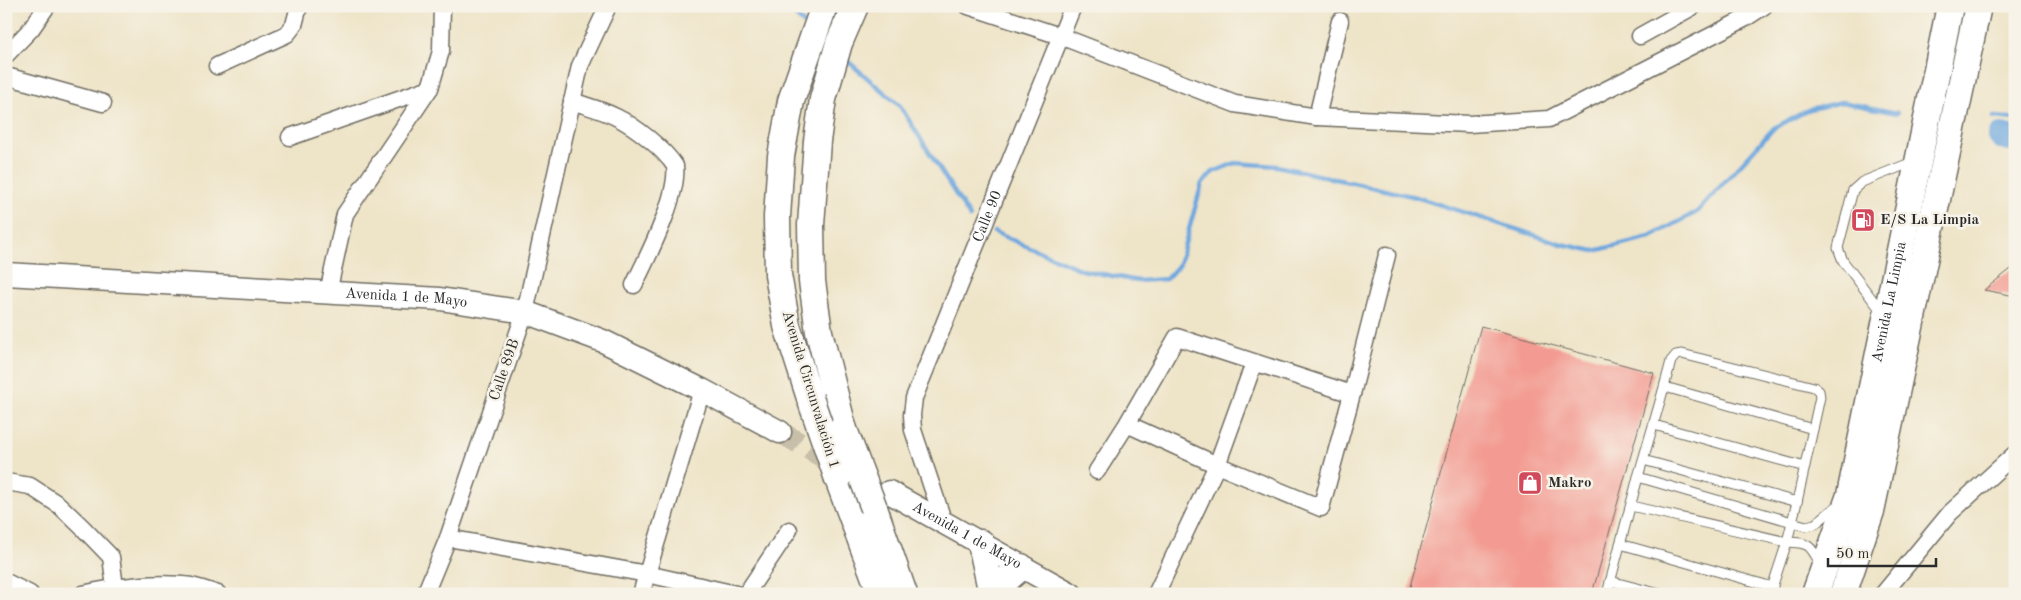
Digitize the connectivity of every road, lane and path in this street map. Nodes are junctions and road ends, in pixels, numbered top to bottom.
1 (47, 6) edge
2 (299, 6) edge
3 (442, 6) edge
4 (608, 6) edge
5 (968, 6) edge
6 (1073, 6) edge
7 (1694, 6) edge
8 (1764, 6) edge
9 (1950, 6) edge
10 (1978, 6) edge
11 (857, 8) edge
12 (1340, 21) dead end
13 (818, 24) edge
14 (1060, 36) junction
15 (1640, 36) dead end
16 (6, 55) edge
17 (217, 66) dead end
18 (6, 76) edge
19 (430, 88) junction
20 (572, 101) junction
21 (103, 103) dead end
22 (1317, 117) junction
23 (290, 137) dead end
24 (1917, 160) junction
25 (1387, 255) dead end
26 (6, 274) edge
27 (634, 286) dead end
28 (328, 293) junction
29 (525, 312) junction
30 (1886, 318) junction
31 (1254, 363) junction
32 (1665, 388) junction
33 (702, 390) junction
34 (1352, 394) junction
35 (1127, 424) junction
36 (1654, 425) junction
37 (1813, 429) junction
38 (780, 432) tunnel mouth
39 (2015, 454) edge
40 (1643, 460) junction
41 (1217, 465) junction
42 (1805, 467) junction
43 (1097, 471) dead end
44 (1638, 477) junction
45 (6, 482) edge
46 (1850, 495) junction
47 (881, 500) junction
48 (1797, 502) junction
49 (1631, 506) junction
50 (1792, 522) junction
51 (944, 523) junction
52 (789, 530) dead end
53 (448, 538) junction
54 (1786, 542) junction
55 (981, 543) junction
56 (1620, 544) junction
57 (1021, 567) junction
58 (647, 574) junction
59 (1610, 581) junction
60 (6, 582) edge
61 (1820, 583) edge
62 (115, 587) junction
63 (1772, 590) edge
64 (992, 593) edge
65 (30, 594) edge
66 (83, 594) edge
67 (218, 594) edge
68 (426, 594) edge
69 (641, 594) edge
70 (736, 594) edge
71 (746, 594) edge
72 (881, 594) edge
73 (904, 594) edge
74 (1071, 594) edge
75 (1156, 594) edge
76 (1607, 594) edge
77 (1660, 594) edge
78 (1843, 594) edge
79 (1883, 594) edge

1 - 16 street
2 - 17 street
3 - 19 street
4 - 20 street, Calle 89B
5 - 14 street
6 - 14 street, Calle 90
7 - 15 street
8 - 22 street
9 - 24 main road, Avenida La Limpia
10 - 78 main road, Avenida La Limpia
11 - 47 main road, Avenida Circunvalación 1, bridge
12 - 22 street
13 - 72 main road, Avenida Circunvalación 1, bridge
14 - 22 street
14 - 51 street, Calle 90
18 - 21 street
19 - 23 street
19 - 28 street
20 - 27 street
20 - 29 street, Calle 89B
24 - 30 main road, Avenida La Limpia
24 - 30 lane
25 - 34 street
26 - 28 street, Avenida 1 de Mayo
28 - 29 street, Avenida 1 de Mayo
29 - 33 street, Avenida 1 de Mayo
29 - 53 street, Calle 89B
30 - 46 main road, Avenida La Limpia
31 - 34 street
31 - 35 street
31 - 41 street
32 - 36 lane
32 - 37 lane
32 - 37 lane
33 - 38 street, Avenida 1 de Mayo
33 - 58 street
34 - 41 street
35 - 41 street
35 - 43 street
36 - 40 lane
36 - 42 lane
37 - 42 lane
39 - 79 street
40 - 44 lane
40 - 48 lane
41 - 75 street
42 - 48 lane
44 - 49 lane
44 - 50 lane
45 - 62 street
46 - 50 lane
46 - 61 main road, Avenida La Limpia
47 - 51 street, Avenida 1 de Mayo
47 - 73 main road, Avenida Circunvalación 1
48 - 50 lane
49 - 54 lane
49 - 56 lane
50 - 54 lane
51 - 55 street, Avenida 1 de Mayo
52 - 71 street
53 - 58 street
53 - 68 street, Calle 89B
54 - 61 lane
54 - 63 lane
55 - 57 street, Avenida 1 de Mayo
55 - 64 main road
56 - 59 lane
56 - 63 lane
57 - 64 main road
57 - 74 street, Avenida 1 de Mayo
58 - 69 street
58 - 70 street
59 - 76 lane
59 - 77 lane
60 - 65 street
62 - 66 street
62 - 67 street

